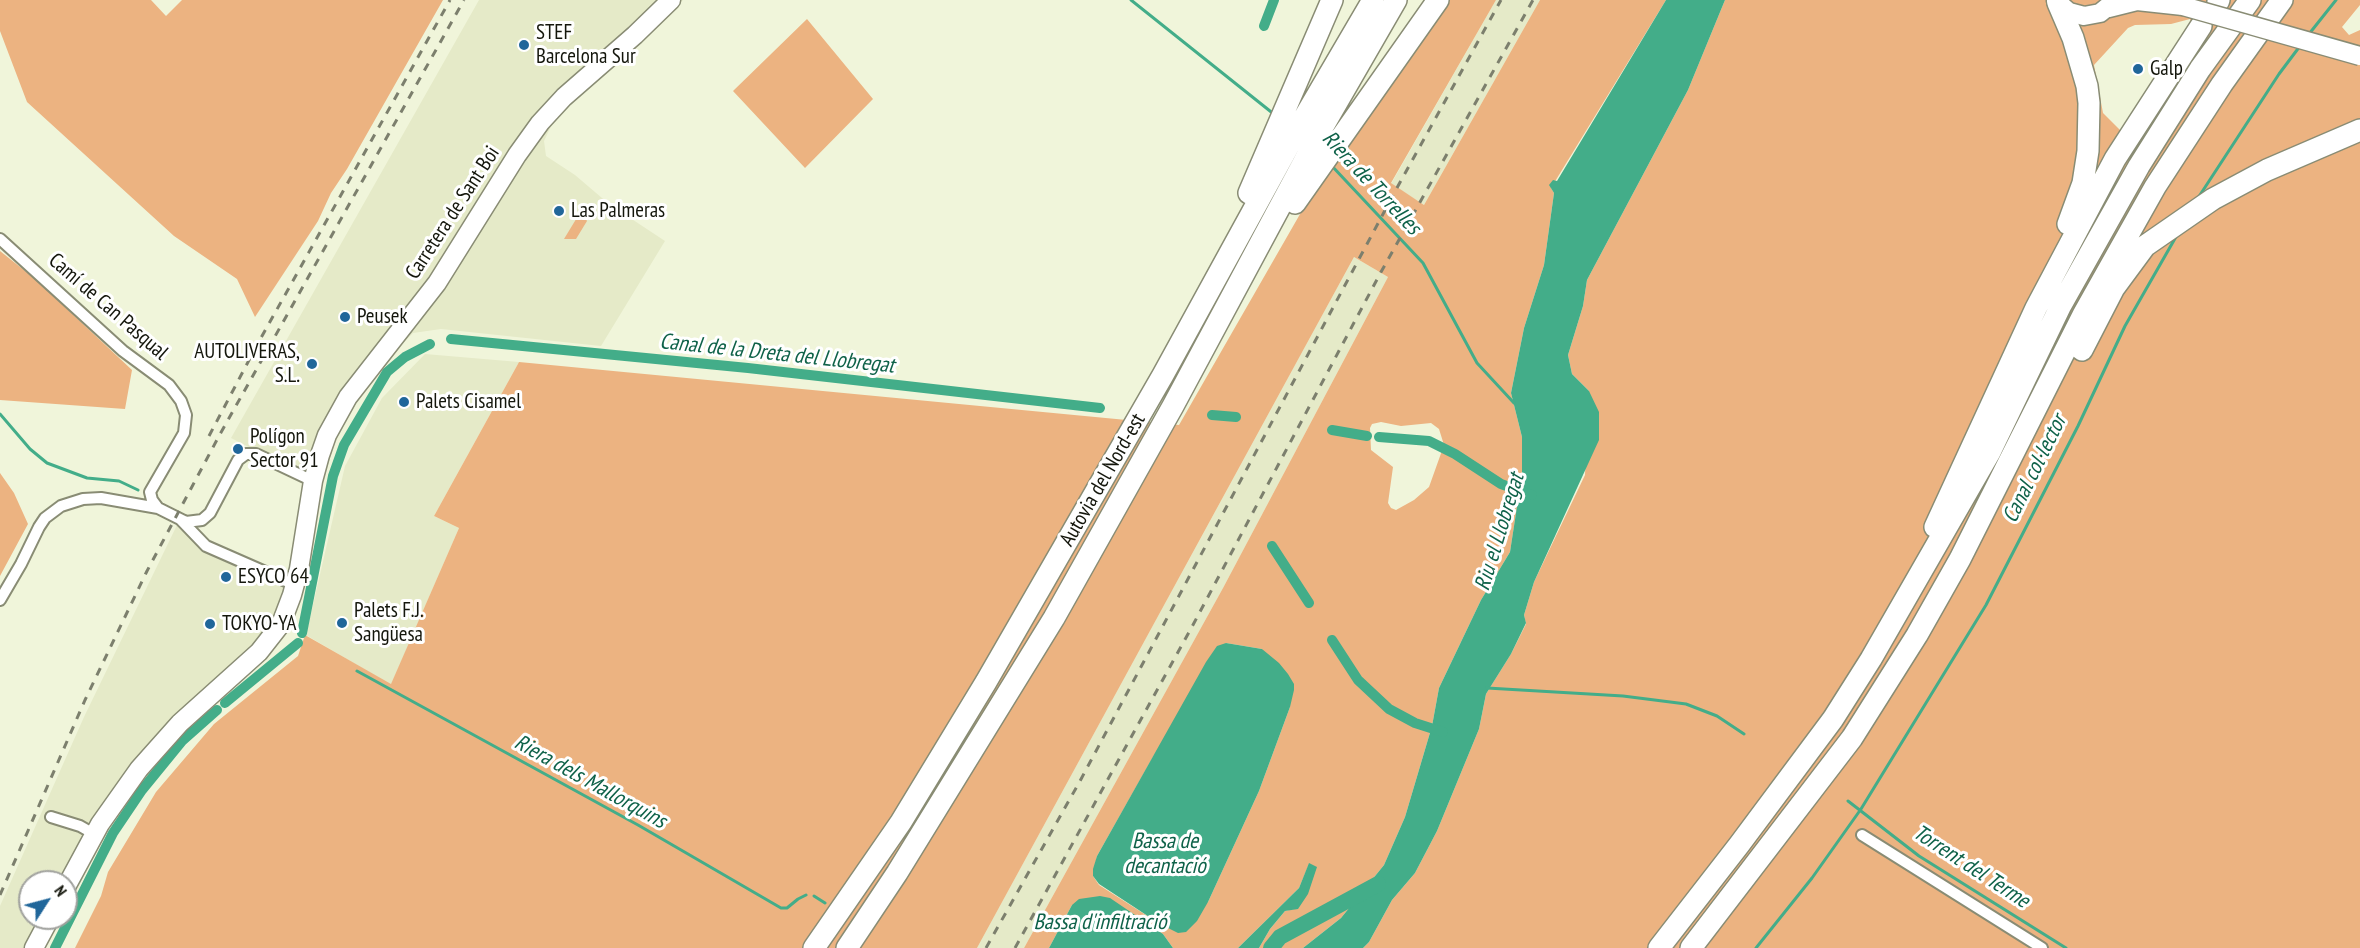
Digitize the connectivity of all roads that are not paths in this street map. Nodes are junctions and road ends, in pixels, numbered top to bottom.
1 (671, 0) edge
2 (1332, 0) edge
3 (1373, 0) edge
4 (1396, 0) edge
5 (1438, 0) edge
6 (2250, 0) edge
7 (2282, 0) edge
8 (2057, 1) edge
9 (2176, 3) edge
10 (2113, 4) edge
11 (2201, 26) dead end
12 (2360, 56) edge
13 (1321, 130) junction
14 (2360, 130) edge
15 (2360, 135) edge
16 (2332, 141) junction
17 (1290, 164) junction
18 (0, 231) edge
19 (4, 242) edge
20 (2036, 308) junction
21 (2001, 480) junction
22 (313, 481) junction
23 (158, 508) junction
24 (181, 520) junction
25 (295, 585) junction
26 (0, 600) edge
27 (1906, 600) junction
28 (51, 817) dead end
29 (94, 834) junction
30 (1862, 835) dead end
31 (75, 870) edge
32 (44, 930) edge
33 (34, 948) edge
34 (814, 948) edge
35 (847, 948) edge
36 (1659, 948) edge
37 (1691, 948) edge
38 (2042, 948) edge

1 - 22 main road, Carretera de Sant Boi
2 - 17 highway
3 - 13 highway, Autovia del Nord-est
4 - 13 highway, Autovia del Nord-est
5 - 13 highway
6 - 27 highway
7 - 21 highway
8 - 10 main road
8 - 20 highway
9 - 10 main road
9 - 12 main road, bridge
11 - 20 highway
13 - 17 highway, Autovia del Nord-est
14 - 16 highway
15 - 16 highway
16 - 21 highway
17 - 34 highway, Autovia del Nord-est
17 - 35 highway, Autovia del Nord-est
18 - 19 street
19 - 23 street, Camí de Can Pasqual
20 - 27 highway
21 - 37 highway
22 - 24 street
22 - 25 main road, Carretera de Sant Boi
23 - 24 street
23 - 26 street
24 - 25 street
25 - 29 main road, Carretera de Sant Boi
27 - 36 highway
28 - 29 street
29 - 31 main road, Carretera de Sant Boi
30 - 38 street
32 - 33 main road

